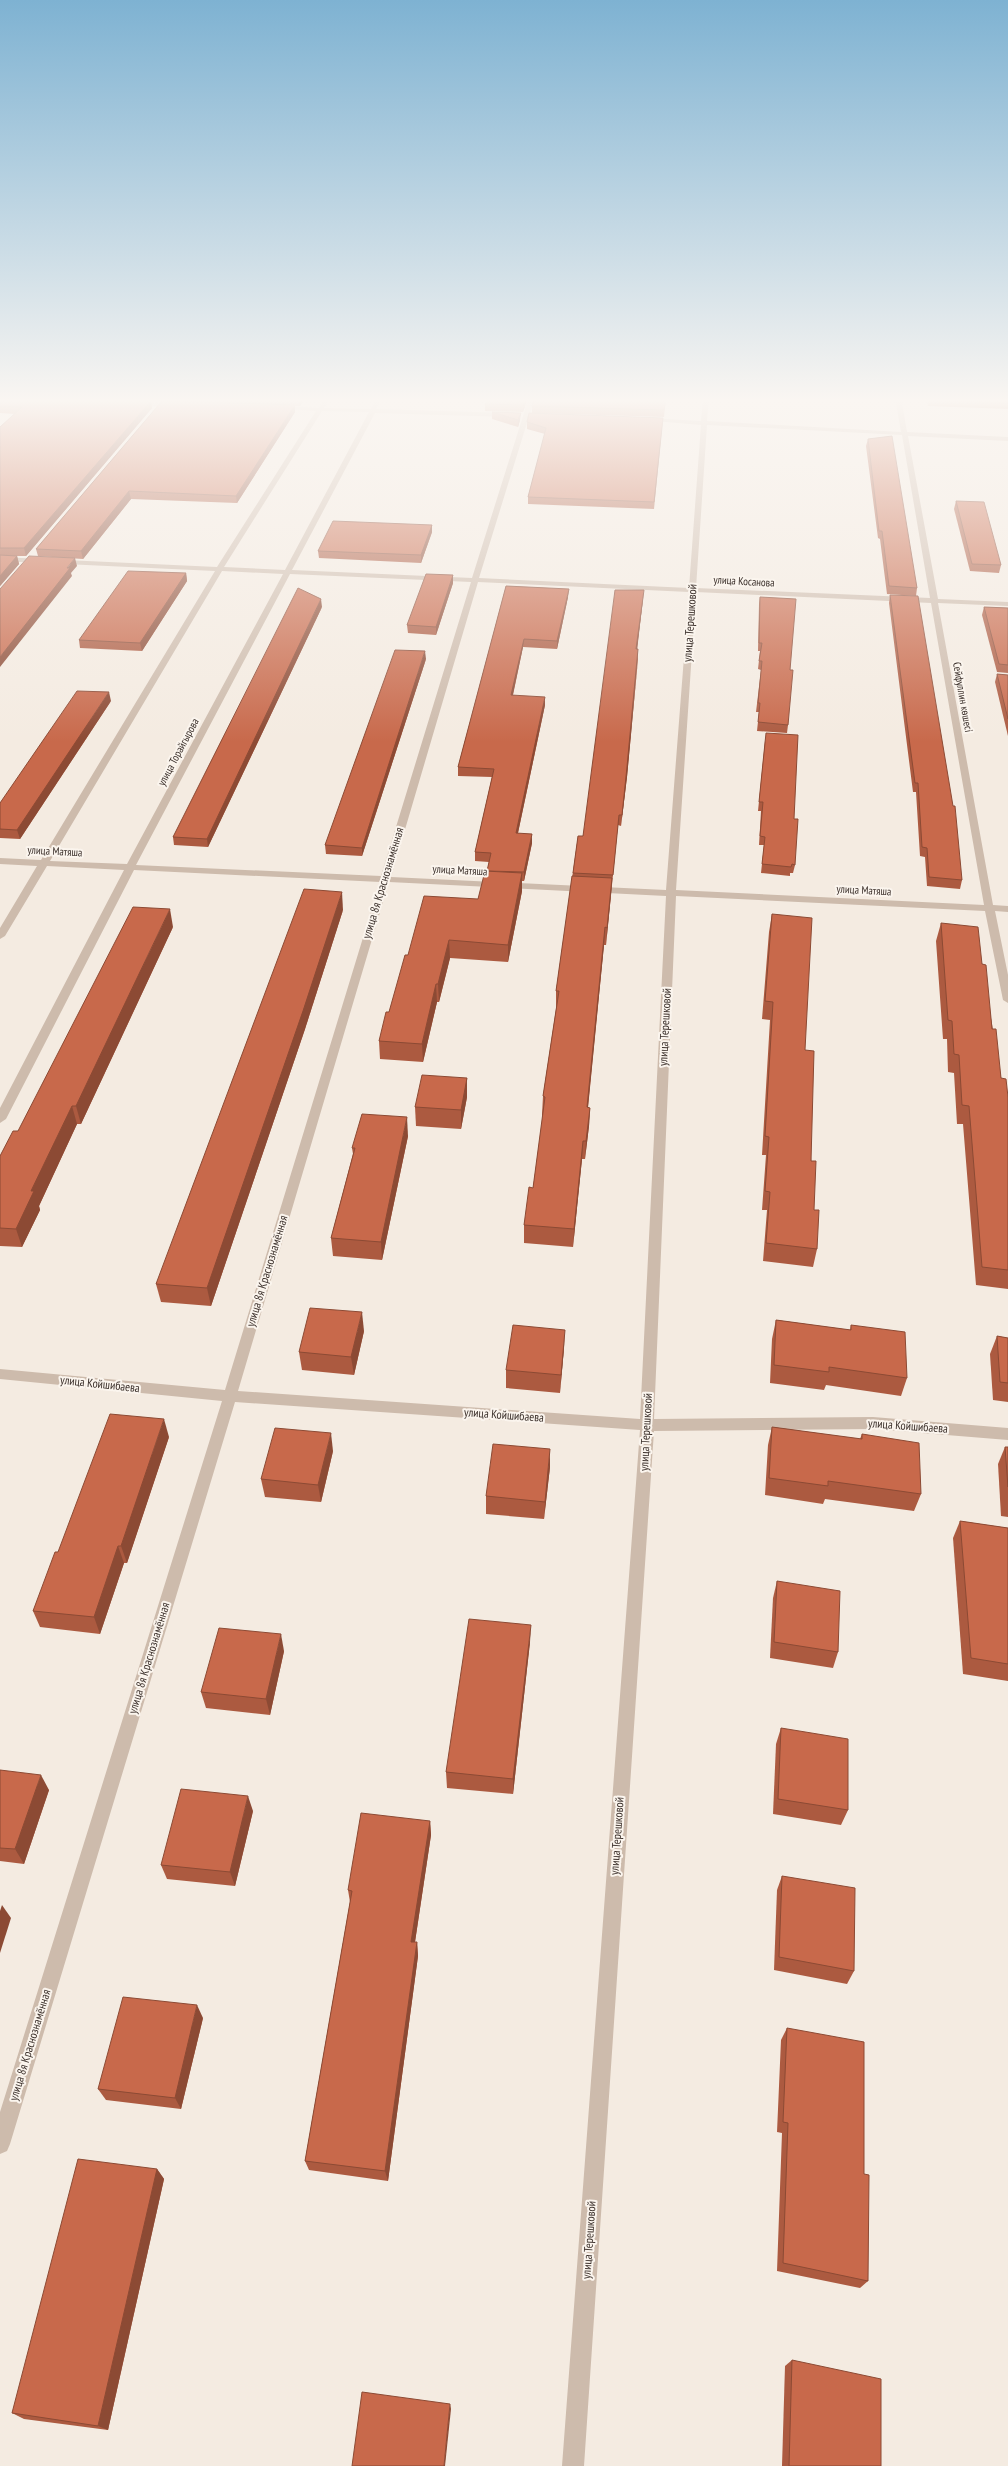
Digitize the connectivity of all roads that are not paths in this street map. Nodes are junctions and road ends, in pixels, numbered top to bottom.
1 (256, 512) edge
2 (319, 512) edge
3 (498, 512) edge
4 (698, 512) edge
5 (918, 512) edge
6 (35, 552) edge
7 (0, 560) edge
8 (29, 560) junction
9 (23, 566) edge
10 (220, 568) junction
11 (287, 572) junction
12 (475, 580) junction
13 (693, 590) junction
14 (934, 601) junction
15 (1008, 604) edge
16 (0, 861) edge
17 (42, 863) junction
18 (131, 866) junction
19 (385, 878) junction
20 (671, 894) junction
21 (989, 908) junction
22 (1008, 909) edge
23 (0, 936) edge
24 (1008, 1000) edge
25 (0, 1119) edge
26 (0, 1374) edge
27 (230, 1396) junction
28 (647, 1425) junction
29 (1008, 1434) edge
30 (0, 2144) edge
31 (573, 2466) edge

1 - 10 street
2 - 11 street, улица Торайгырова
3 - 12 street, улица 8я Краснознамённая
4 - 13 street, улица Терешковой
5 - 14 street, Сейфуллин көшесі
6 - 8 street
7 - 8 street, улица Косанова
8 - 9 street
8 - 10 street, улица Косанова
10 - 11 street, улица Косанова
10 - 17 street
11 - 12 street, улица Косанова
11 - 18 street, улица Торайгырова
12 - 13 street, улица Косанова
12 - 19 street, улица 8я Краснознамённая
13 - 14 street, улица Косанова
13 - 20 street, улица Терешковой
14 - 15 street, улица Косанова
14 - 21 street, Сейфуллин көшесі
16 - 17 street, улица Матяша
17 - 18 street, улица Матяша
17 - 23 street
18 - 19 street, улица Матяша
18 - 25 street, улица Торайгырова
19 - 20 street, улица Матяша
19 - 27 street, улица 8я Краснознамённая
20 - 21 street, улица Матяша
20 - 28 street, улица Терешковой
21 - 22 street, улица Матяша
21 - 24 street, Сейфуллин көшесі
26 - 27 street, улица Койшибаева
27 - 28 street, улица Койшибаева
27 - 30 street, улица 8я Краснознамённая
28 - 29 street, улица Койшибаева
28 - 31 street, улица Терешковой

